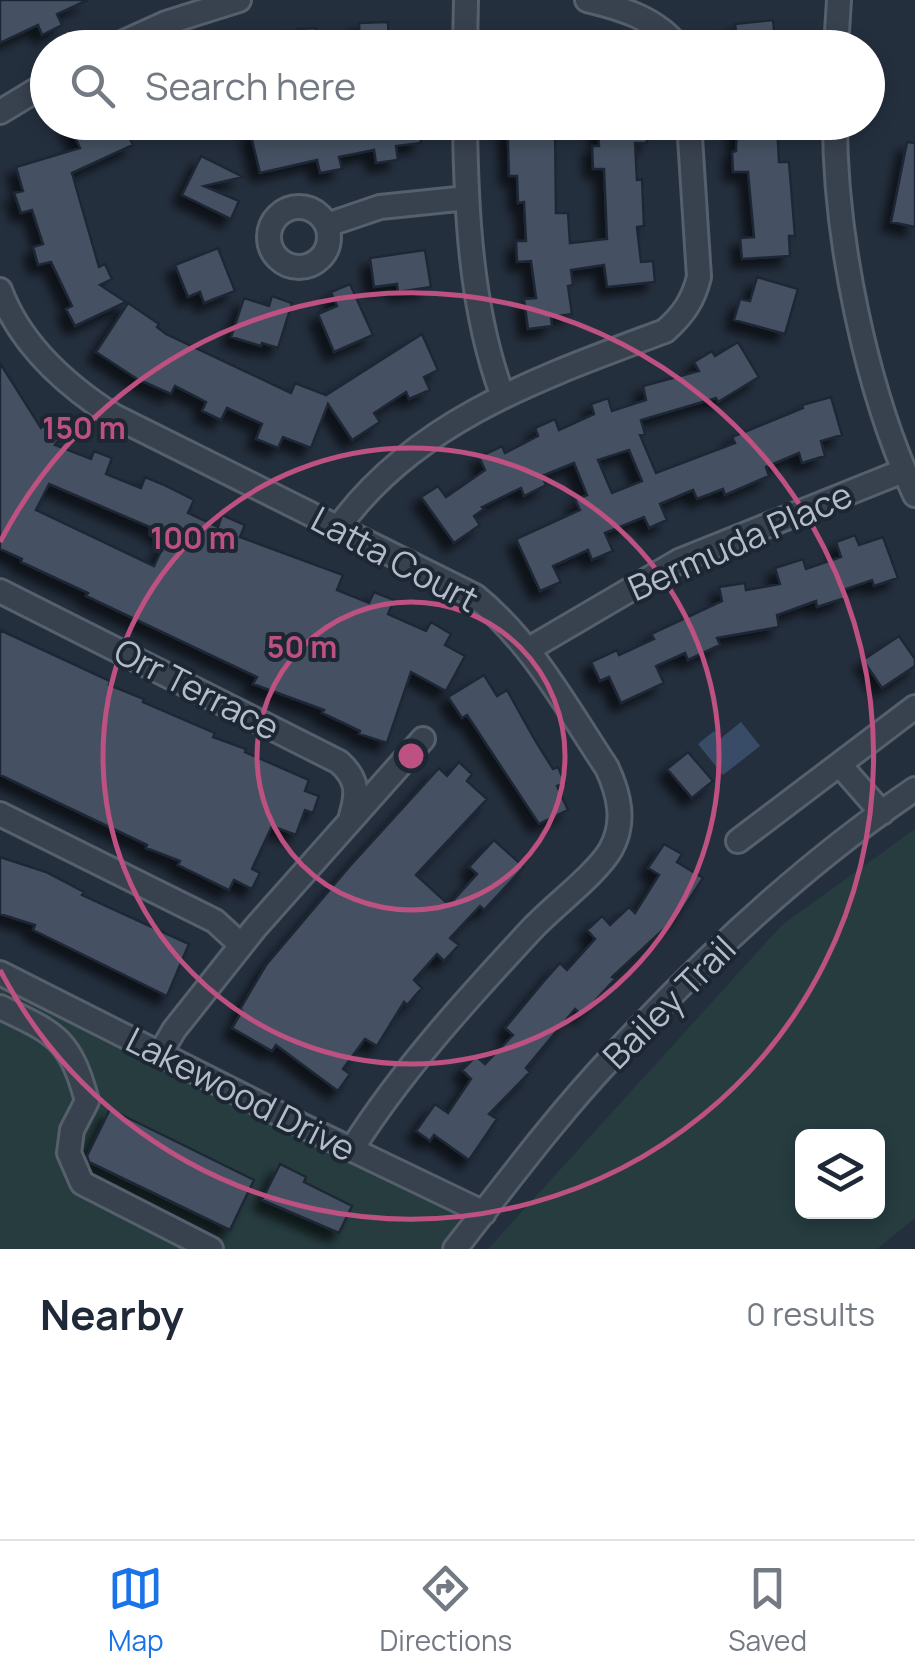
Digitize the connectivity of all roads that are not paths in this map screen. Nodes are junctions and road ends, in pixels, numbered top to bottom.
1 (239, 0) edge
2 (466, 0) edge
3 (587, 0) edge
4 (839, 0) edge
5 (151, 30) edge
6 (465, 30) edge
7 (662, 30) edge
8 (837, 30) edge
9 (30, 94) edge
10 (0, 112) edge
11 (465, 140) edge
12 (690, 140) edge
13 (836, 140) edge
14 (467, 198) junction
15 (327, 226) dead end
16 (0, 290) edge
17 (502, 394) junction
18 (904, 470) junction
19 (915, 495) edge
20 (338, 528) junction
21 (0, 591) edge
22 (529, 649) junction
23 (915, 708) edge
24 (423, 739) dead end
25 (840, 764) junction
26 (915, 788) edge
27 (0, 814) edge
28 (882, 814) junction
29 (352, 816) junction
30 (738, 841) dead end
31 (241, 945) junction
32 (0, 973) edge
33 (0, 1007) edge
34 (160, 1054) junction
35 (352, 1150) junction
36 (484, 1213) junction
37 (211, 1249) edge
38 (455, 1249) edge

1 - 5 street
2 - 6 street
3 - 7 street
4 - 8 street
9 - 10 street
11 - 14 street
12 - 17 street
13 - 18 street
14 - 15 street
14 - 17 street
16 - 20 street, Latta Court
17 - 20 street
18 - 19 street
18 - 22 street, Bermuda Place
20 - 22 street, Latta Court
21 - 29 street, Orr Terrace
22 - 35 street, Latta Court
23 - 25 street
24 - 29 street
25 - 28 street
25 - 30 street
26 - 28 street, Bailey Trail
27 - 31 street
28 - 36 street, Bailey Trail
29 - 31 street
31 - 34 street
32 - 34 street, Lakewood Drive
33 - 37 street
34 - 35 street, Lakewood Drive
35 - 36 street, Lakewood Drive
36 - 38 street, Bailey Trail

